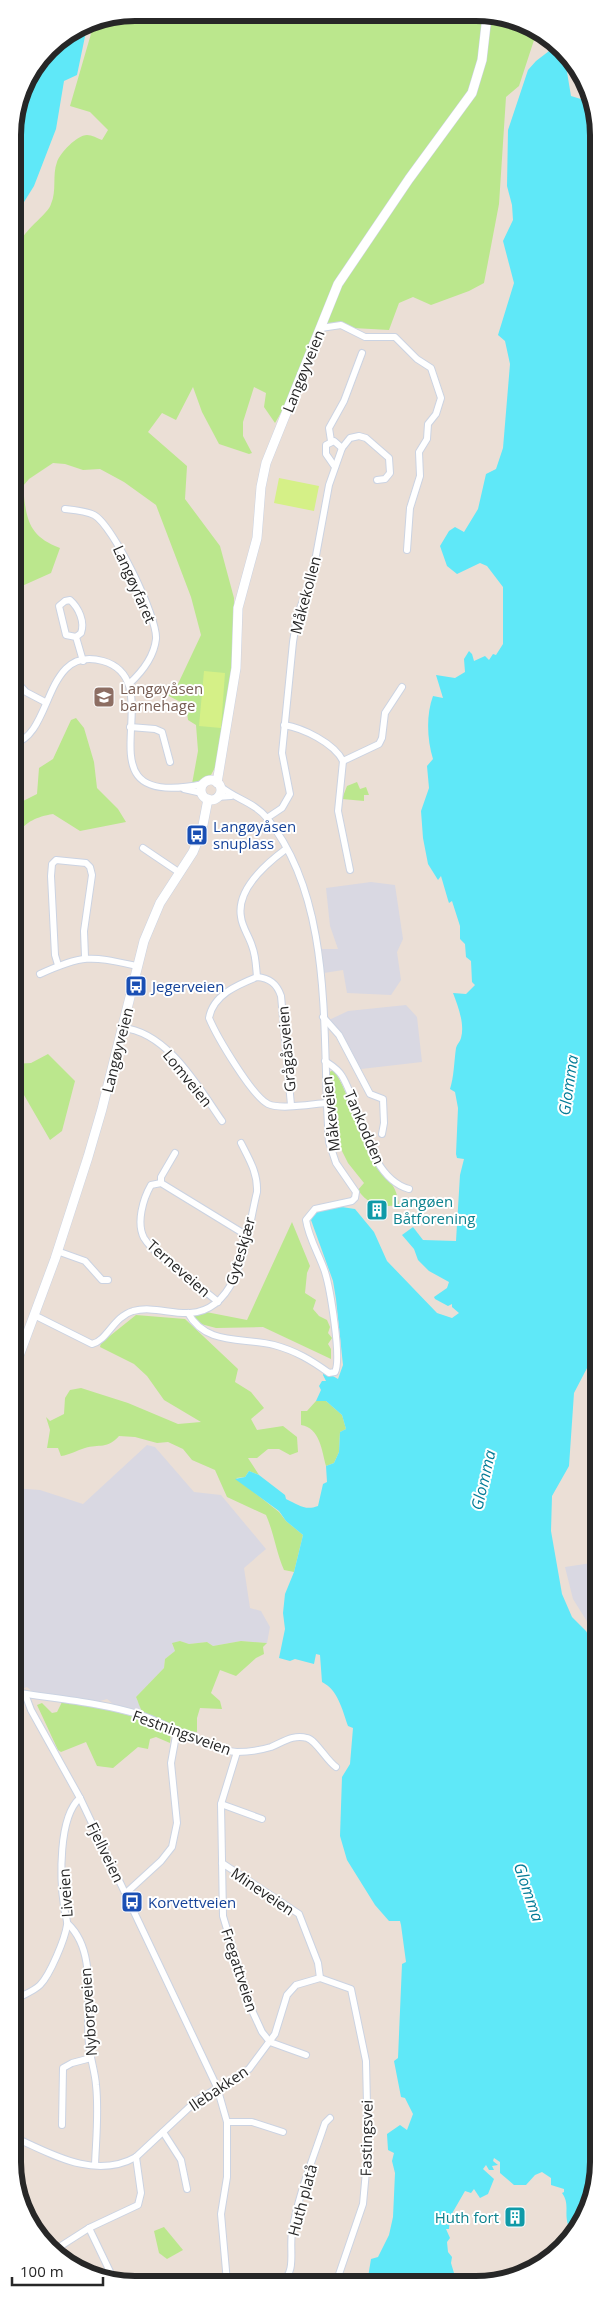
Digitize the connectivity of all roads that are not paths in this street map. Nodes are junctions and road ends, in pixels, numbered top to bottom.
1 (486, 22) edge
2 (321, 328) junction
3 (362, 353) dead end
4 (331, 442) junction
5 (342, 448) junction
6 (335, 467) junction
7 (377, 480) dead end
8 (65, 509) dead end
9 (407, 550) dead end
10 (76, 637) junction
11 (83, 661) junction
12 (129, 684) junction
13 (21, 687) edge
14 (402, 687) dead end
15 (46, 702) junction
16 (284, 725) junction
17 (130, 727) junction
18 (21, 740) edge
19 (343, 761) junction
20 (170, 762) dead end
21 (219, 766) junction
22 (218, 784) junction
23 (208, 791) junction
24 (231, 796) junction
25 (267, 818) junction
26 (143, 848) dead end
27 (286, 848) junction
28 (350, 870) dead end
29 (180, 873) junction
30 (85, 957) junction
31 (58, 965) junction
32 (137, 966) junction
33 (40, 974) dead end
34 (257, 977) junction
35 (323, 1017) junction
36 (122, 1028) junction
37 (325, 1061) junction
38 (326, 1102) junction
39 (291, 1105) junction
40 (222, 1121) dead end
41 (382, 1134) dead end
42 (241, 1143) dead end
43 (175, 1153) dead end
44 (161, 1183) junction
45 (409, 1188) dead end
46 (246, 1235) junction
47 (58, 1251) junction
48 (108, 1280) dead end
49 (218, 1302) junction
50 (188, 1313) junction
51 (34, 1315) junction
52 (21, 1350) edge
53 (21, 1693) edge
54 (26, 1694) junction
55 (176, 1730) junction
56 (237, 1752) junction
57 (336, 1767) dead end
58 (80, 1798) junction
59 (221, 1804) junction
60 (262, 1819) dead end
61 (222, 1863) junction
62 (126, 1893) junction
63 (68, 1924) junction
64 (320, 1978) junction
65 (21, 1996) edge
66 (270, 2042) junction
67 (306, 2055) dead end
68 (91, 2058) junction
69 (217, 2087) junction
70 (330, 2118) dead end
71 (227, 2122) junction
72 (62, 2125) dead end
73 (163, 2132) junction
74 (283, 2132) dead end
75 (21, 2141) edge
76 (136, 2157) junction
77 (95, 2165) junction
78 (187, 2190) dead end
79 (89, 2228) junction
80 (59, 2247) edge
81 (111, 2273) edge
82 (227, 2276) edge
83 (288, 2276) edge
84 (338, 2276) edge

1 - 2 main road, Langøyveien
2 - 9 street
2 - 21 main road, Langøyveien
3 - 4 street
4 - 5 street
4 - 6 street
5 - 6 street, Måkekollen
5 - 7 street
6 - 16 street, Måkekollen
8 - 12 street, Langøyfaret
10 - 10 street
10 - 11 street
11 - 12 street
11 - 15 street
12 - 17 street, Måkeveien
13 - 15 street
14 - 19 street
15 - 18 street
16 - 19 street
16 - 25 street, Måkekollen
17 - 20 street
17 - 23 street, Måkeveien
19 - 28 street
21 - 22 main road, Langøyveien
21 - 23 main road, Langøyveien
22 - 23 main road
22 - 23 main road, Langøyveien
22 - 24 street, Måkeveien
23 - 24 street, Måkeveien
23 - 29 main road, Langøyveien
24 - 25 street, Måkeveien
25 - 27 street, Måkeveien
26 - 29 street
27 - 34 street
27 - 35 street, Måkeveien
29 - 32 main road, Langøyveien
30 - 31 street
30 - 31 street
30 - 32 street
31 - 33 street
32 - 36 main road, Langøyveien
34 - 39 street, Grågåsveien
34 - 39 street
35 - 37 street, Måkeveien
35 - 41 street
36 - 40 street, Lomveien
36 - 47 main road, Langøyveien
37 - 38 street, Måkeveien
37 - 45 street, Tankodden
38 - 39 street
38 - 50 street, Måkeveien
42 - 46 street, Gyteskjær
43 - 44 street, Terneveien
44 - 46 street
44 - 49 street, Terneveien
46 - 49 street, Gyteskjær
47 - 48 street
47 - 51 main road, Langøyveien
49 - 50 street, Gyteskjær
50 - 51 street, Gyteskjær
51 - 52 main road, Langøyveien
53 - 54 street, Festningsveien
54 - 55 street, Festningsveien
54 - 58 street, Fjellveien
55 - 56 street, Festningsveien
55 - 62 street
56 - 57 street, Festningsveien
56 - 59 street, Fregattveien
58 - 62 street, Fjellveien
58 - 63 street, Liveien
59 - 60 street
59 - 61 street, Fregattveien
61 - 64 street, Mineveien
61 - 66 street, Fregattveien
62 - 69 street, Fjellveien
63 - 65 street, Liveien
63 - 68 street, Nyborgveien
64 - 66 street, Ilebakken
64 - 84 street, Fastingsvei
66 - 67 street
66 - 69 street, Ilebakken
68 - 72 street
68 - 77 street, Nyborgveien
69 - 71 street, Fjellveien
69 - 73 street, Ilebakken
70 - 83 street, Huth platå
71 - 74 street
71 - 82 street, Fjellveien
73 - 76 street, Ilebakken
73 - 78 street
75 - 77 street, Ilebakken
76 - 77 street, Ilebakken
76 - 79 street
79 - 80 street
79 - 81 street

